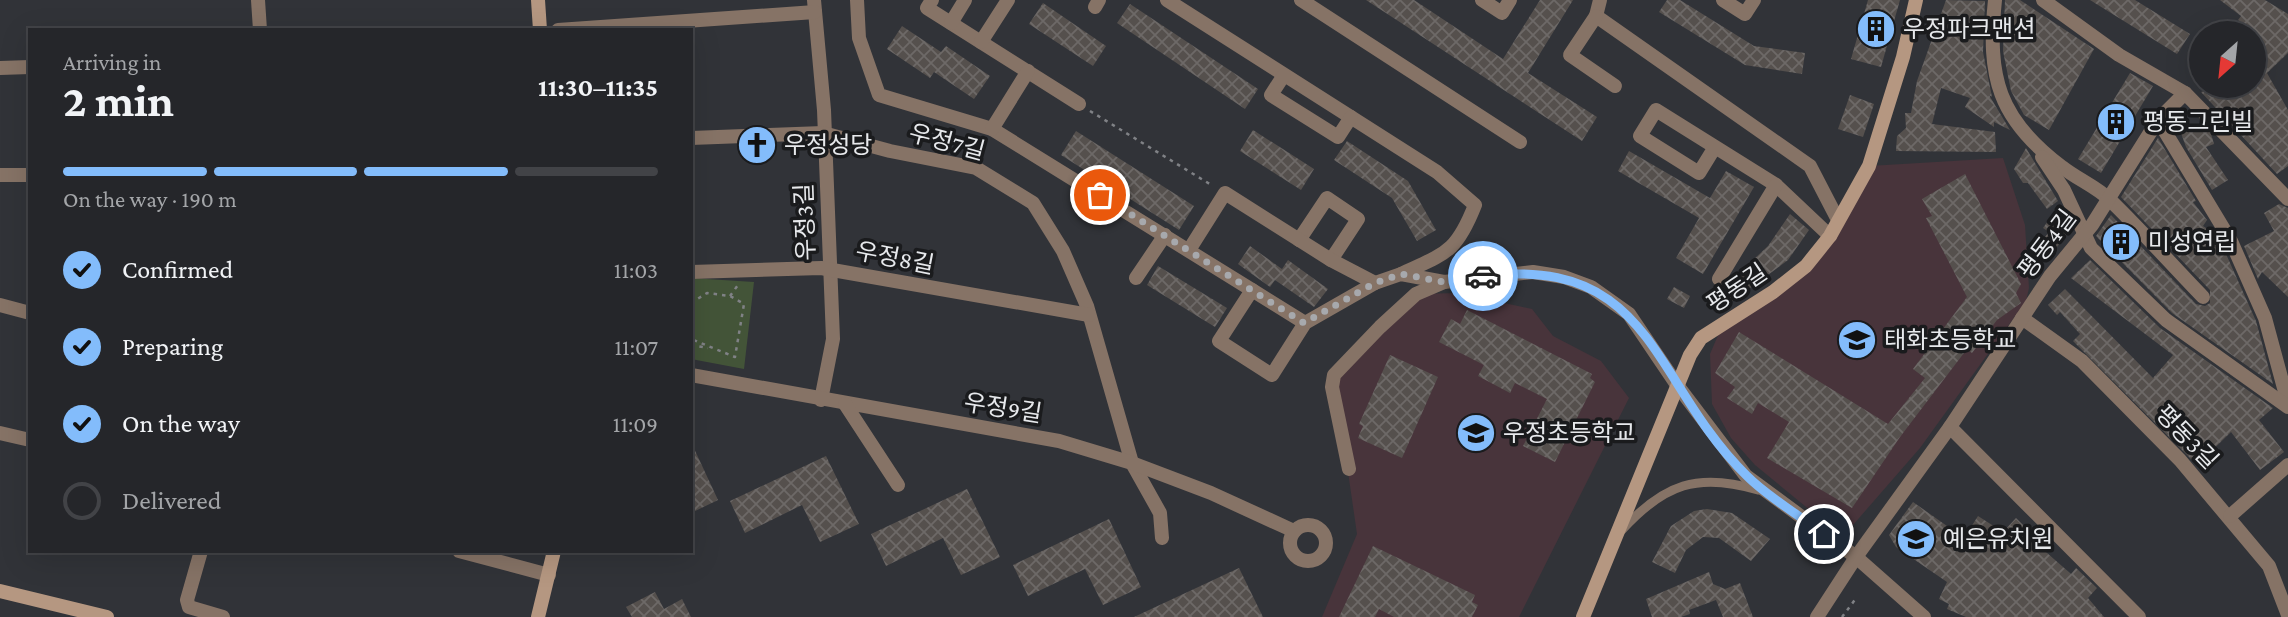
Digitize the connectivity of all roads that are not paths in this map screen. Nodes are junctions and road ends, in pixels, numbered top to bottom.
1 (258, 0) edge
2 (538, 0) edge
3 (857, 0) edge
4 (932, 0) edge
5 (965, 0) edge
6 (1008, 0) edge
7 (1167, 0) edge
8 (1301, 0) edge
9 (1482, 0) edge
10 (1510, 0) edge
11 (1600, 0) edge
12 (1723, 0) edge
13 (1754, 0) edge
14 (1916, 0) edge
15 (1995, 0) edge
16 (2042, 0) edge
17 (815, 6) edge
18 (1596, 16) junction
19 (951, 23) junction
20 (260, 28) edge
21 (540, 28) edge
22 (579, 28) edge
23 (981, 42) junction
24 (28, 67) edge
25 (0, 68) edge
26 (1028, 71) junction
27 (1284, 75) junction
28 (1615, 86) dead end
29 (2185, 93) junction
30 (1079, 104) road end
31 (1351, 117) junction
32 (2158, 120) junction
33 (992, 129) junction
34 (823, 133) junction
35 (693, 138) edge
36 (1520, 142) dead end
37 (2033, 145) junction
38 (1715, 147) junction
39 (0, 175) edge
40 (28, 175) edge
41 (1776, 185) junction
42 (2109, 198) junction
43 (2288, 199) edge
44 (1838, 220) junction
45 (1165, 234) junction
46 (1830, 236) junction
47 (2083, 236) junction
48 (1299, 240) junction
49 (1189, 250) junction
50 (1331, 260) junction
51 (830, 269) junction
52 (693, 272) edge
53 (1401, 274) junction
54 (1136, 278) dead end
55 (1719, 279) dead end
56 (1444, 282) junction
57 (1375, 283) junction
58 (1251, 290) junction
59 (2203, 297) dead end
60 (0, 305) edge
61 (28, 312) edge
62 (1089, 315) junction
63 (2022, 318) junction
64 (1304, 323) junction
65 (693, 375) edge
66 (1677, 385) junction
67 (821, 400) junction
68 (845, 404) junction
69 (2288, 405) edge
70 (1950, 427) junction
71 (0, 433) edge
72 (28, 440) edge
73 (1132, 463) junction
74 (2288, 465) edge
75 (1349, 468) dead end
76 (898, 485) dead end
77 (1766, 493) junction
78 (2230, 516) junction
79 (1294, 531) dead end
80 (1619, 534) junction
81 (1162, 537) dead end
82 (200, 553) edge
83 (466, 553) edge
84 (554, 553) edge
85 (1856, 557) junction
86 (549, 575) junction
87 (0, 591) edge
88 (2288, 615) edge
89 (107, 617) edge
90 (223, 617) edge
91 (538, 617) edge
92 (1583, 617) edge
93 (1817, 617) edge
94 (1924, 617) edge
95 (2139, 617) edge

1 - 20 street
2 - 21 street
3 - 33 street
4 - 19 street
5 - 19 street
6 - 23 street
7 - 27 street
8 - 36 street
9 - 10 street
11 - 18 street
12 - 13 street
14 - 44 street, 평동길
15 - 37 street
16 - 29 street
17 - 22 street
17 - 34 street, 우정3길
18 - 28 street
18 - 44 street
19 - 23 street
23 - 26 street
24 - 25 street
26 - 30 street
26 - 33 street
27 - 31 street
27 - 31 street
29 - 32 street, 평동4길
29 - 43 street
31 - 53 street
32 - 42 street, 평동4길
32 - 69 street
33 - 45 street
34 - 35 street, 우정7길
34 - 51 street, 우정3길
34 - 62 street, 우정7길
37 - 42 street
37 - 47 street
38 - 38 street
38 - 41 street
39 - 40 street
41 - 46 street
41 - 55 street
42 - 47 street, 평동4길
42 - 59 street
44 - 46 street, 평동길
45 - 49 street
45 - 54 street
46 - 66 street, 평동길
47 - 63 street, 평동4길
47 - 69 street
48 - 49 street
48 - 50 street
48 - 50 street
49 - 58 street
50 - 57 street
51 - 52 street, 우정8길
51 - 62 street, 우정8길
51 - 67 street, 우정3길
53 - 56 street
53 - 57 street
56 - 66 street
56 - 75 street
57 - 64 street
58 - 64 street
58 - 64 street
60 - 61 street
62 - 73 street, 우정7길
63 - 70 street, 평동4길
63 - 78 street, 평동3길
65 - 67 street, 우정9길
66 - 77 street
66 - 80 street, 평동길
67 - 68 street, 우정9길
68 - 73 street, 우정9길
68 - 76 street
70 - 85 street, 평동4길
70 - 95 street
71 - 72 street
73 - 79 street, 우정9길
73 - 81 street, 우정7길
74 - 78 street
77 - 80 lane
77 - 85 street
78 - 88 street, 평동3길
80 - 92 street, 평동길
82 - 90 street
83 - 86 street
84 - 86 street
85 - 93 street, 평동4길
85 - 94 street
86 - 91 street
87 - 89 street

